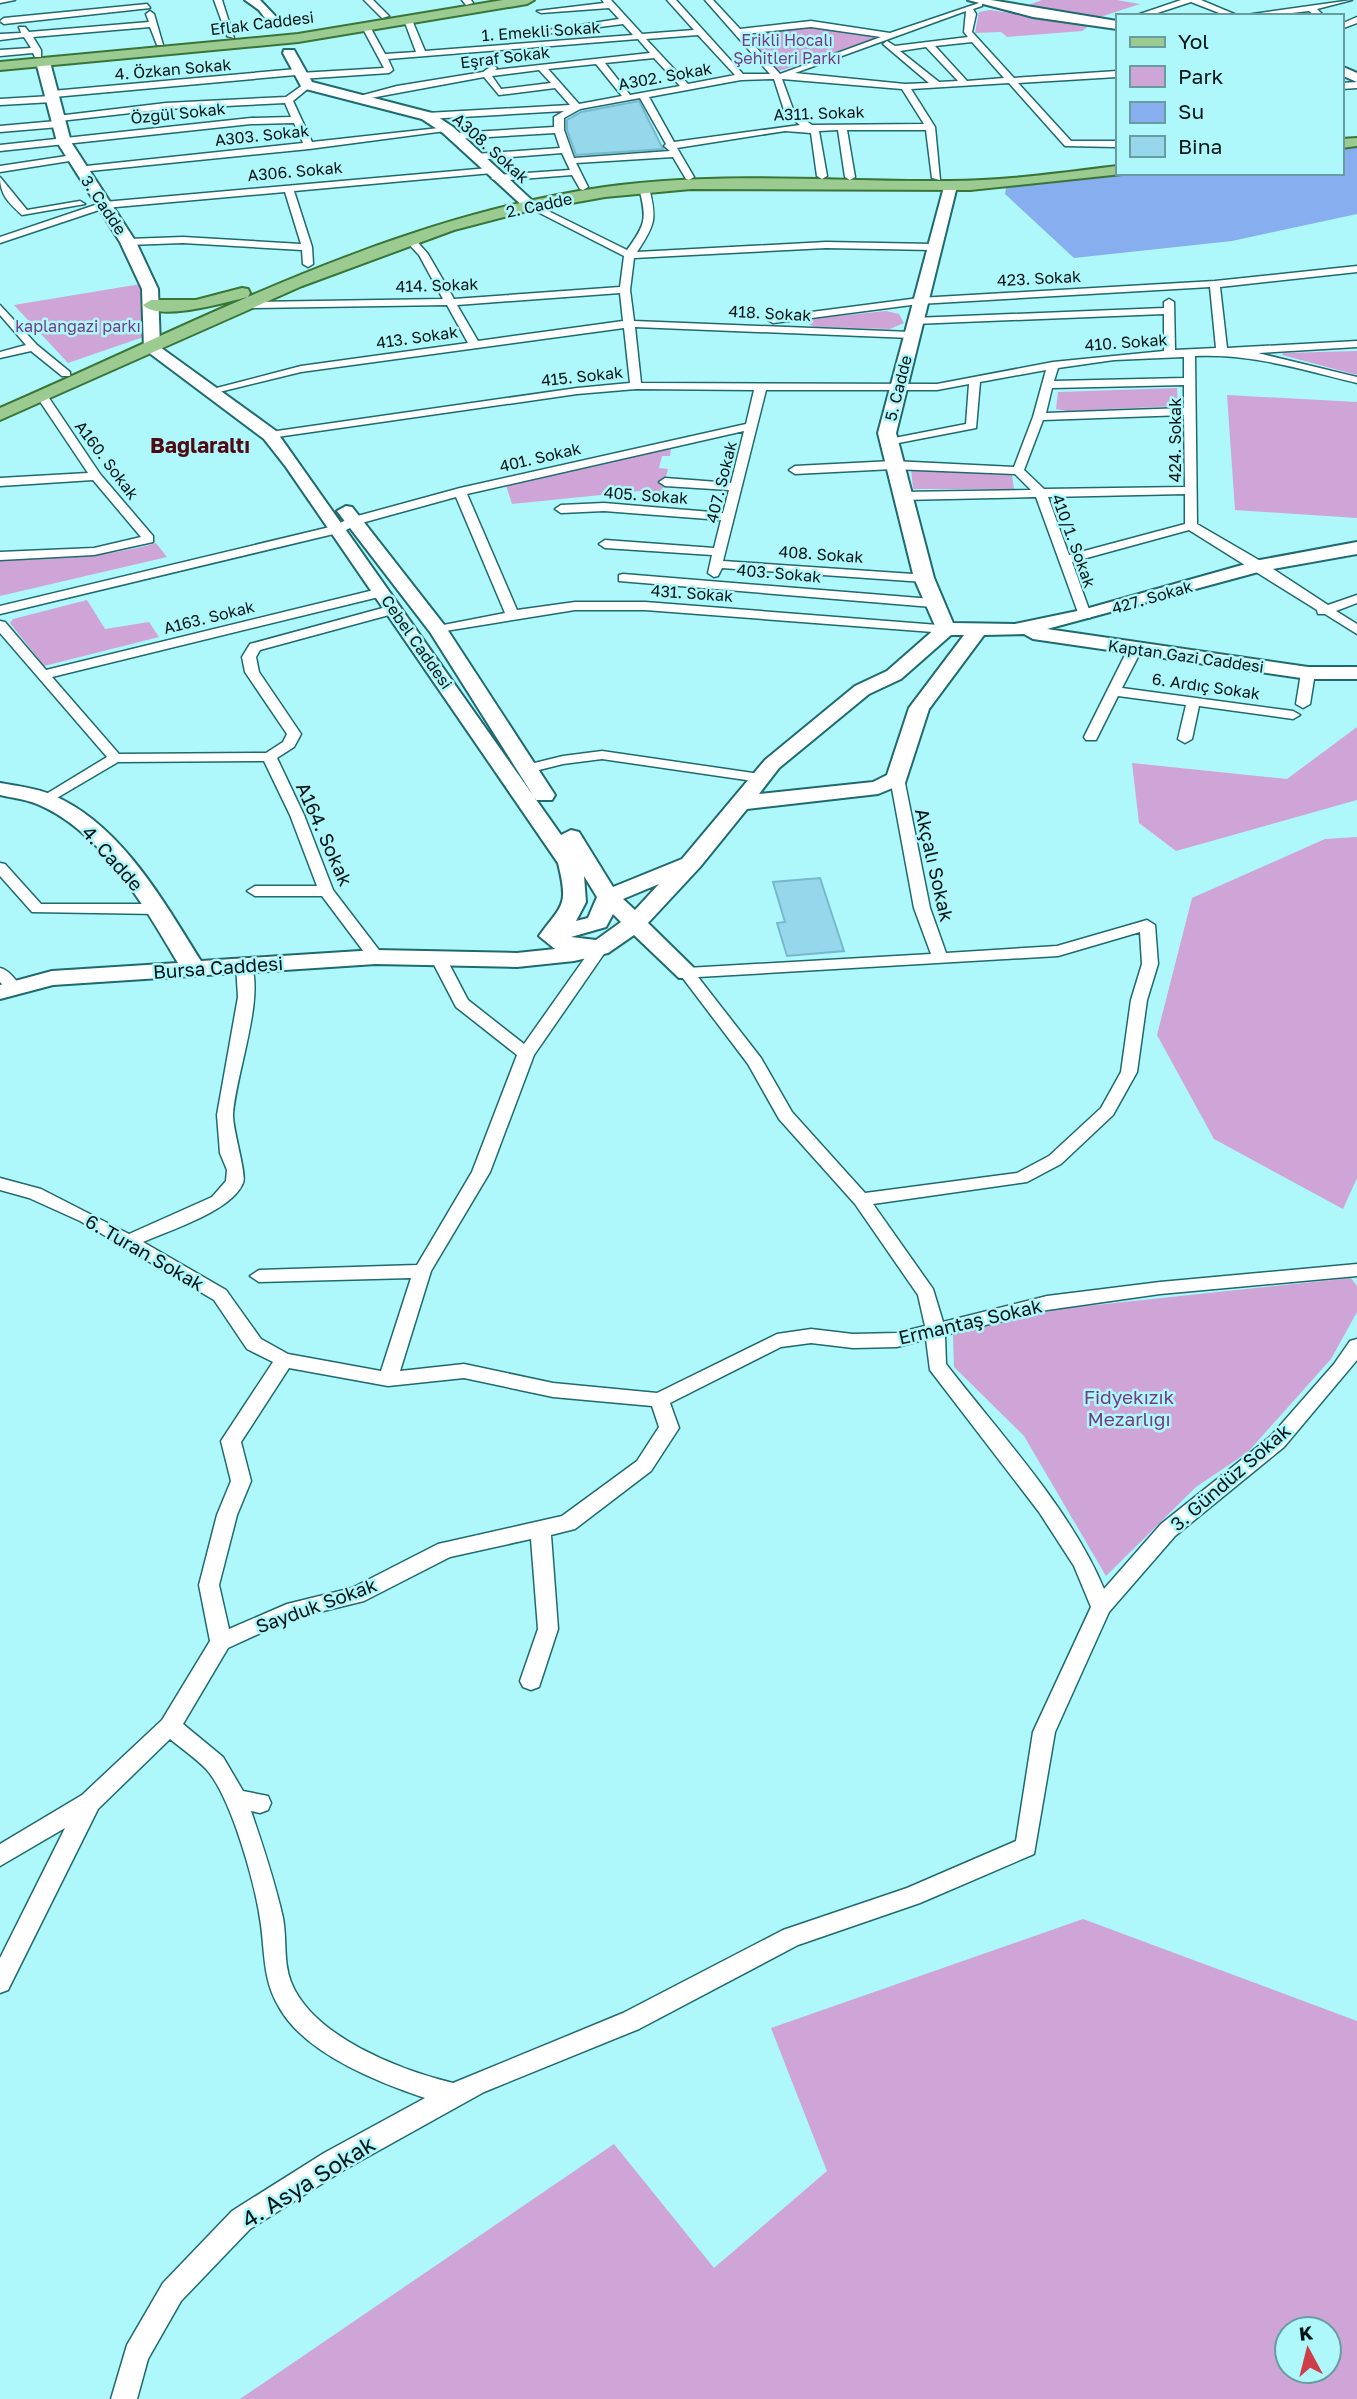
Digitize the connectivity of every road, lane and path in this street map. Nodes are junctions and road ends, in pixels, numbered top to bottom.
1 (11, 0) edge
2 (218, 0) edge
3 (251, 0) edge
4 (368, 0) edge
5 (487, 0) edge
6 (526, 0) edge
7 (671, 0) edge
8 (709, 0) edge
9 (1191, 0) edge
10 (1261, 0) edge
11 (1348, 0) edge
12 (0, 1) edge
13 (468, 1) edge
14 (609, 2) edge
15 (146, 3) edge
16 (975, 4) edge
17 (1311, 8) junction
18 (1287, 9) junction
19 (1155, 10) junction
20 (541, 11) junction
21 (1144, 14) edge
22 (1168, 14) edge
23 (1230, 14) edge
24 (1256, 14) edge
25 (1318, 14) edge
26 (385, 16) junction
27 (272, 19) junction
28 (408, 20) junction
29 (2, 21) edge
30 (625, 21) junction
31 (153, 24) junction
32 (1116, 24) edge
33 (366, 27) junction
34 (566, 28) junction
35 (545, 31) dead end
36 (700, 32) junction
37 (738, 32) junction
38 (295, 34) junction
39 (28, 35) junction
40 (890, 35) junction
41 (231, 36) junction
42 (0, 37) edge
43 (262, 37) junction
44 (641, 38) junction
45 (974, 38) junction
46 (875, 41) junction
47 (160, 44) junction
48 (928, 44) junction
49 (893, 49) junction
50 (489, 50) junction
51 (0, 53) edge
52 (289, 53) junction
53 (421, 53) junction
54 (656, 55) junction
55 (39, 56) junction
56 (384, 57) junction
57 (0, 58) edge
58 (599, 62) junction
59 (0, 66) edge
60 (542, 68) junction
61 (389, 70) junction
62 (486, 74) junction
63 (1116, 74) edge
64 (777, 76) junction
65 (741, 77) junction
66 (302, 78) junction
67 (1013, 83) junction
68 (558, 85) junction
69 (684, 85) junction
70 (965, 85) junction
71 (405, 86) junction
72 (938, 86) junction
73 (905, 87) junction
74 (642, 93) junction
75 (627, 96) junction
76 (52, 97) junction
77 (359, 97) junction
78 (288, 100) junction
79 (0, 102) edge
80 (577, 107) junction
81 (428, 116) junction
82 (296, 120) junction
83 (58, 122) junction
84 (811, 126) junction
85 (842, 126) junction
86 (930, 127) junction
87 (0, 129) edge
88 (559, 130) junction
89 (451, 133) junction
90 (64, 142) junction
91 (1116, 144) edge
92 (309, 146) junction
93 (0, 148) edge
94 (565, 150) junction
95 (671, 150) junction
96 (475, 156) junction
97 (570, 161) junction
98 (76, 163) junction
99 (1116, 163) edge
100 (0, 169) edge
101 (1116, 171) edge
102 (493, 174) junction
103 (822, 176) junction
104 (689, 177) junction
105 (850, 177) junction
106 (580, 179) junction
107 (0, 180) edge
108 (944, 182) junction
109 (288, 187) junction
110 (644, 188) junction
111 (102, 202) junction
112 (526, 203) junction
113 (410, 239) junction
114 (0, 240) edge
115 (128, 242) junction
116 (307, 247) junction
117 (933, 247) junction
118 (629, 255) junction
119 (308, 264) junction
120 (1357, 269) edge
121 (1342, 270) junction
122 (1215, 284) junction
123 (1357, 284) edge
124 (1167, 287) junction
125 (625, 290) junction
126 (246, 299) junction
127 (919, 301) junction
128 (450, 302) junction
129 (151, 304) junction
130 (0, 308) edge
131 (1170, 312) junction
132 (628, 324) junction
133 (724, 326) junction
134 (912, 328) junction
135 (157, 342) junction
136 (1357, 344) edge
137 (475, 345) junction
138 (33, 347) junction
139 (1222, 351) junction
140 (1189, 354) junction
141 (0, 355) edge
142 (1170, 355) junction
143 (126, 359) junction
144 (173, 363) junction
145 (1053, 365) junction
146 (66, 374) junction
147 (975, 380) junction
148 (1357, 380) edge
149 (1191, 381) junction
150 (1049, 385) junction
151 (636, 386) junction
152 (761, 386) junction
153 (900, 387) junction
154 (219, 389) junction
155 (43, 397) junction
156 (0, 402) edge
157 (1191, 411) junction
158 (0, 415) edge
159 (1039, 417) junction
160 (751, 426) junction
161 (278, 433) junction
162 (888, 442) junction
163 (893, 466) junction
164 (795, 470) dead end
165 (1018, 471) junction
166 (96, 476) junction
167 (0, 482) edge
168 (665, 482) dead end
169 (736, 486) junction
170 (1191, 490) junction
171 (460, 492) junction
172 (1040, 492) junction
173 (901, 496) junction
174 (561, 509) dead end
175 (728, 517) junction
176 (346, 525) junction
177 (1191, 526) junction
178 (605, 544) dead end
179 (1357, 548) edge
180 (0, 556) edge
181 (718, 558) junction
182 (1065, 560) junction
183 (1260, 566) junction
184 (623, 578) dead end
185 (923, 578) junction
186 (711, 585) junction
187 (412, 597) junction
188 (1357, 599) edge
189 (389, 601) junction
190 (932, 603) junction
191 (0, 610) edge
192 (1323, 611) junction
193 (512, 615) junction
194 (1085, 615) junction
195 (0, 625) edge
196 (946, 629) junction
197 (979, 629) junction
198 (438, 630) junction
199 (1015, 630) junction
200 (1357, 630) edge
201 (1135, 649) junction
202 (1308, 673) junction
203 (1357, 673) edge
204 (44, 676) junction
205 (862, 690) junction
206 (1114, 691) junction
207 (1193, 702) junction
208 (919, 710) junction
209 (1091, 737) dead end
210 (1185, 739) dead end
211 (269, 757) junction
212 (115, 758) junction
213 (527, 769) junction
214 (760, 778) junction
215 (897, 778) junction
216 (0, 789) edge
217 (46, 799) junction
218 (739, 803) junction
219 (692, 862) junction
220 (0, 867) edge
221 (255, 891) dead end
222 (326, 891) junction
223 (608, 897) junction
224 (158, 909) junction
225 (634, 924) junction
226 (554, 936) junction
227 (600, 948) junction
228 (376, 957) junction
229 (940, 958) junction
230 (439, 959) junction
231 (244, 965) junction
232 (193, 968) junction
233 (687, 973) junction
234 (4, 984) edge
235 (526, 1054) junction
236 (0, 1185) edge
237 (861, 1199) junction
238 (128, 1242) junction
239 (1357, 1270) edge
240 (422, 1271) junction
241 (259, 1276) dead end
242 (935, 1329) junction
243 (1357, 1346) edge
244 (284, 1360) junction
245 (388, 1379) junction
246 (659, 1401) junction
247 (540, 1528) junction
248 (1101, 1607) junction
249 (221, 1642) junction
250 (531, 1681) dead end
251 (170, 1726) junction
252 (236, 1799) junction
253 (90, 1802) junction
254 (260, 1802) dead end
255 (0, 1856) edge
256 (0, 1982) edge
257 (454, 2095) junction
258 (124, 2399) edge

1 - 12 street
2 - 41 street
3 - 27 main road
4 - 26 street
5 - 13 main road, Eflak Caddesi
6 - 20 street
6 - 28 main road, Eflak Caddesi
7 - 36 street
8 - 37 street
9 - 19 street
9 - 23 street
10 - 18 street
11 - 17 street
13 - 26 main road, Eflak Caddesi
14 - 20 street
14 - 30 street
15 - 29 street
15 - 31 street
16 - 32 main road
16 - 40 street
16 - 45 street
17 - 18 street
17 - 25 street
18 - 24 street
19 - 21 street
19 - 22 street
20 - 34 street
26 - 38 main road, Eflak Caddesi
27 - 38 main road
27 - 43 main road
28 - 33 main road, Eflak Caddesi
28 - 53 street
29 - 39 street, 3. Cadde
30 - 34 street
30 - 44 street
31 - 39 street
31 - 47 street
33 - 38 main road, Eflak Caddesi
33 - 56 street
34 - 35 street
36 - 44 street, 1. Emekli Sokak
36 - 65 street
37 - 40 street
37 - 64 street
38 - 43 main road, Eflak Caddesi
38 - 52 main road
39 - 42 street
39 - 55 street, 3. Cadde
40 - 46 street
41 - 43 main road, Eflak Caddesi
41 - 47 main road, Eflak Caddesi
43 - 52 main road
43 - 55 main road, Eflak Caddesi
44 - 50 street, 1. Emekli Sokak
44 - 54 street
45 - 48 street
45 - 67 street
46 - 49 street
46 - 64 street
47 - 55 main road, Eflak Caddesi
48 - 49 street
48 - 70 street
49 - 72 street
50 - 53 street, 1. Emekli Sokak
50 - 62 street
51 - 55 street
52 - 66 main road
53 - 56 street, 1. Emekli Sokak
54 - 58 street, Eşraf Sokak
54 - 69 street
55 - 57 main road, Eflak Caddesi
55 - 59 main road, Eflak Caddesi
55 - 76 main road, 3. Cadde
56 - 61 street
58 - 60 street, Eşraf Sokak
58 - 75 street
60 - 62 street, Eşraf Sokak
60 - 68 street
61 - 66 street, 4. Özkan Sokak
61 - 71 street
62 - 68 street
62 - 71 street, Eşraf Sokak
63 - 67 street, A302. Sokak
64 - 65 street, A302. Sokak
64 - 73 street, A302. Sokak
64 - 84 street
65 - 69 street, A302. Sokak
66 - 76 street, 4. Özkan Sokak
66 - 77 main road, A308. Sokak
66 - 78 street
67 - 70 street, A302. Sokak
67 - 91 street
68 - 80 street
69 - 74 street, A302. Sokak
70 - 72 street, A302. Sokak
71 - 77 street, Eşraf Sokak
72 - 73 street, A302. Sokak
73 - 86 street, 5. Cadde
74 - 75 street, A302. Sokak
74 - 95 street
75 - 80 street, A302. Sokak
76 - 79 street, 4. Özkan Sokak
76 - 83 main road, 3. Cadde
77 - 81 main road, A308. Sokak
78 - 82 street
78 - 83 street
80 - 81 street, A302. Sokak
80 - 88 street
81 - 89 main road, A308. Sokak
82 - 90 street, Özgül Sokak
82 - 92 street
83 - 87 street
83 - 90 main road, 3. Cadde
84 - 85 street, A311. Sokak
84 - 95 street, A311. Sokak
84 - 103 street
85 - 86 street, A311. Sokak
85 - 105 street
86 - 108 street, 5. Cadde
88 - 89 street, A303. Sokak
88 - 94 street
89 - 92 street, A303. Sokak
89 - 96 main road, A308. Sokak
90 - 93 street, Özgül Sokak
90 - 98 main road, 3. Cadde
92 - 98 street, A303. Sokak
94 - 96 street
94 - 97 street
95 - 97 street, A311. Sokak
95 - 104 street
96 - 102 main road, A308. Sokak
97 - 106 street
98 - 100 street, A303. Sokak
98 - 111 main road, 3. Cadde
99 - 108 main road, 2. Cadde
101 - 108 main road, 2. Cadde
102 - 106 street, A306. Sokak
102 - 109 street, A306. Sokak
102 - 112 main road, A308. Sokak
103 - 104 main road, 2. Cadde
103 - 105 main road, 2. Cadde
104 - 106 main road, 2. Cadde
105 - 108 main road, 2. Cadde
106 - 112 main road, 2. Cadde
107 - 111 street
108 - 110 main road, 2. Cadde
108 - 117 main road, 5. Cadde
109 - 111 street, A306. Sokak
109 - 116 street
110 - 112 main road, 2. Cadde
110 - 118 street
111 - 114 street
111 - 115 main road, 3. Cadde
112 - 113 main road, 2. Cadde
112 - 118 street
112 - 119 main road, 2. Cadde
113 - 126 main road, 2. Cadde
113 - 128 street
115 - 116 street
115 - 129 main road, 3. Cadde
116 - 119 street
117 - 118 street
117 - 127 main road, 5. Cadde
118 - 125 street
119 - 126 main road, 2. Cadde
120 - 121 street, 423. Sokak
121 - 122 street, 423. Sokak
121 - 123 street
122 - 124 street, 423. Sokak
122 - 139 street
124 - 127 street, 423. Sokak
124 - 131 street
125 - 128 street, 414. Sokak
125 - 132 street
126 - 128 street, 414. Sokak
126 - 129 main road
126 - 135 main road, 2. Cadde
127 - 133 street, 423. Sokak
127 - 134 main road, 5. Cadde
128 - 137 street
129 - 135 main road, 3. Cadde
130 - 138 street
131 - 134 street, 418. Sokak
131 - 142 street
132 - 133 street, 418. Sokak
132 - 137 street, 413. Sokak
132 - 151 street
133 - 134 street, 418. Sokak
134 - 153 main road, 5. Cadde
135 - 143 main road, 2. Cadde
135 - 144 main road, Cebel Caddesi
135 - 146 main road, 2. Cadde
135 - 154 main road, Cebel Caddesi
136 - 139 street, 410. Sokak
137 - 154 street, 413. Sokak
138 - 141 street
138 - 146 street
139 - 140 street, 410. Sokak
139 - 148 street
140 - 142 street, 410. Sokak
140 - 149 street, 424. Sokak
142 - 145 street, 410. Sokak
143 - 144 main road
143 - 155 main road, 2. Cadde
144 - 154 main road, Cebel Caddesi
145 - 147 street, 410. Sokak
145 - 150 street
146 - 156 main road, 2. Cadde
147 - 153 street, 410. Sokak
147 - 162 street
149 - 150 street
149 - 157 street, 424. Sokak
150 - 159 street
151 - 152 street, 415. Sokak
151 - 161 street, 415. Sokak
152 - 153 street, 415. Sokak
152 - 160 street, 407. Sokak
153 - 162 main road, 5. Cadde
154 - 161 main road, Cebel Caddesi
155 - 158 main road, 2. Cadde
155 - 166 street, A160. Sokak
157 - 159 street
157 - 170 street, 424. Sokak
159 - 165 street
160 - 169 street, 407. Sokak
160 - 171 street, 401. Sokak
161 - 176 main road, Cebel Caddesi
162 - 163 main road, 5. Cadde
163 - 164 street
163 - 165 street
163 - 173 main road, 5. Cadde
165 - 172 street, 410/1. Sokak
166 - 167 street
166 - 180 street, A160. Sokak
168 - 169 street
169 - 175 street, 407. Sokak
170 - 172 street
170 - 177 street, 424. Sokak
171 - 176 street, 401. Sokak
171 - 193 street
172 - 173 street
172 - 182 street, 410/1. Sokak
173 - 185 main road, 5. Cadde
174 - 175 street, 405. Sokak
175 - 181 street, 407. Sokak
176 - 187 main road, Cebel Caddesi
176 - 189 main road, Cebel Caddesi
176 - 191 street, 401. Sokak
177 - 182 street
177 - 183 street
178 - 181 street, 408. Sokak
179 - 183 main road, 427. Sokak
181 - 185 street, 408. Sokak
181 - 186 street, 407. Sokak
182 - 194 street, 410/1. Sokak
183 - 192 street
183 - 194 main road, 427. Sokak
184 - 186 street, 403. Sokak
185 - 190 main road, 5. Cadde
186 - 190 street, 403. Sokak
187 - 189 main road
187 - 198 main road, Cebel Caddesi
188 - 192 street
189 - 204 street, A163. Sokak
189 - 211 street
189 - 226 main road, Cebel Caddesi
190 - 196 main road, 5. Cadde
192 - 200 street
193 - 196 street, 431. Sokak
193 - 198 street, 431. Sokak
194 - 199 main road, 427. Sokak
195 - 204 street
196 - 197 main road, 427. Sokak
196 - 205 main road
197 - 199 main road, 427. Sokak
197 - 208 main road
198 - 213 main road, Cebel Caddesi
199 - 201 main road, Kaptan Gazi Caddesi
201 - 202 main road, Kaptan Gazi Caddesi
201 - 206 street
202 - 203 main road, Kaptan Gazi Caddesi
202 - 207 street, 6. Ardıç Sokak
204 - 212 street
205 - 208 main road
205 - 214 main road
206 - 207 street, 6. Ardıç Sokak
206 - 209 street
207 - 210 street
208 - 215 main road
211 - 212 street
211 - 222 street, A164. Sokak
212 - 217 street
213 - 214 street
213 - 223 main road, Cebel Caddesi
214 - 218 main road
215 - 218 main road
215 - 229 street, Akçalı Sokak
216 - 217 main road, 4. Cadde
217 - 224 main road, 4. Cadde
218 - 219 main road
219 - 223 main road
219 - 225 main road
220 - 224 street
221 - 222 street
222 - 228 street, A164. Sokak
223 - 225 main road, Cebel Caddesi
223 - 226 main road
224 - 232 main road, 4. Cadde
225 - 227 main road
225 - 233 main road, Cebel Caddesi
226 - 227 main road
226 - 230 main road
227 - 230 main road
227 - 235 street
228 - 230 main road, Bursa Caddesi
228 - 231 main road, Bursa Caddesi
229 - 233 street
229 - 237 street
230 - 235 street
231 - 232 main road, Bursa Caddesi
231 - 238 street
232 - 234 main road, Bursa Caddesi
233 - 237 street
235 - 240 street
236 - 238 street, 6. Turan Sokak
237 - 242 street
238 - 244 street, 6. Turan Sokak
239 - 242 street, Ermantaş Sokak
240 - 241 street
240 - 245 street
242 - 246 street, Ermantaş Sokak
242 - 248 street
243 - 248 street, 3. Gündüz Sokak
244 - 245 street, 6. Turan Sokak
244 - 249 street
245 - 246 street
246 - 247 street, Sayduk Sokak
247 - 249 street, Sayduk Sokak
247 - 250 street
248 - 257 street, 3. Gündüz Sokak
249 - 251 street
251 - 252 street
251 - 253 street
252 - 254 street
252 - 257 street
253 - 255 street
253 - 256 street
257 - 258 street, 4. Asya Sokak

